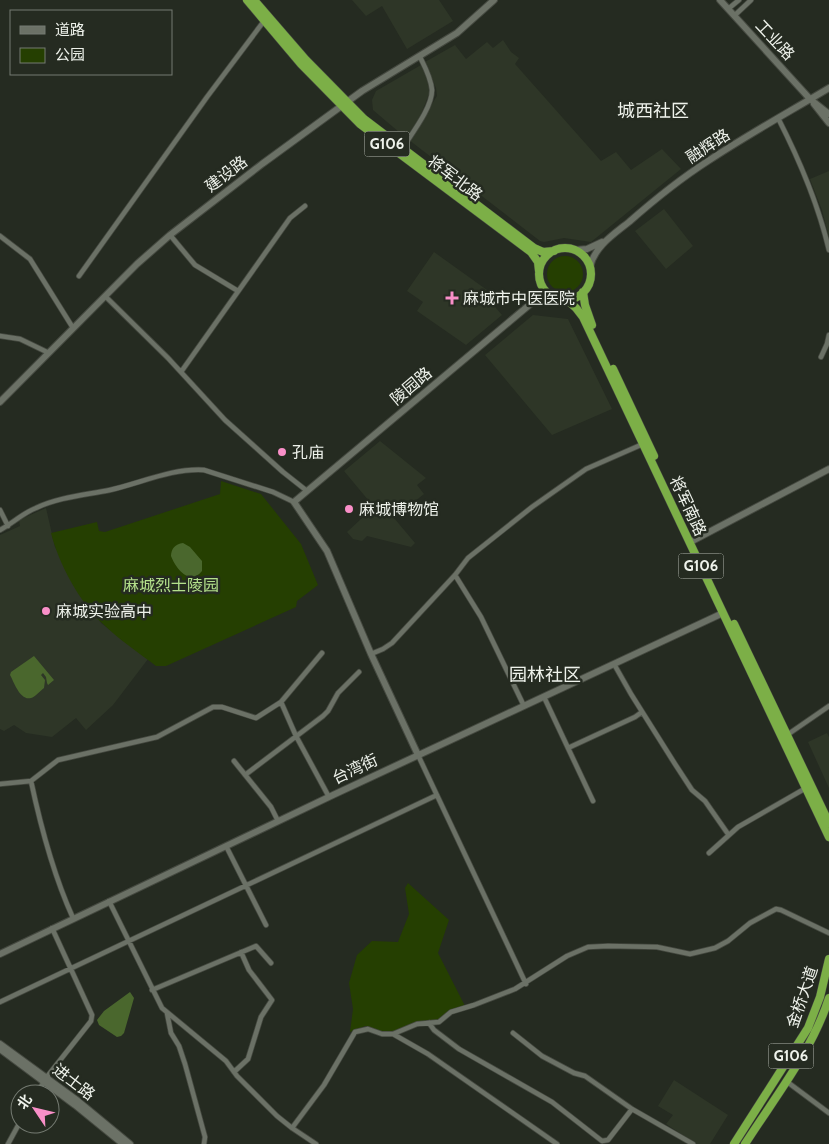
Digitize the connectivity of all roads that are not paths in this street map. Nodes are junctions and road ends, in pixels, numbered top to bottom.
1 (247, 0) edge
2 (254, 0) edge
3 (720, 0) edge
4 (739, 0) edge
5 (752, 0) edge
6 (493, 1) edge
7 (728, 10) junction
8 (734, 16) junction
9 (264, 21) junction
10 (420, 57) junction
11 (829, 88) edge
12 (810, 99) junction
13 (344, 104) junction
14 (829, 114) edge
15 (778, 118) junction
16 (829, 124) edge
17 (402, 149) junction
18 (305, 206) dead end
19 (170, 235) junction
20 (0, 236) edge
21 (610, 238) junction
22 (554, 250) junction
23 (576, 250) junction
24 (829, 250) edge
25 (590, 267) junction
26 (540, 271) junction
27 (78, 276) dead end
28 (238, 291) junction
29 (546, 291) junction
30 (583, 292) junction
31 (105, 296) junction
32 (567, 300) junction
33 (73, 328) junction
34 (829, 335) edge
35 (0, 336) edge
36 (49, 353) junction
37 (821, 357) dead end
38 (181, 372) junction
39 (0, 402) edge
40 (643, 444) junction
41 (829, 469) edge
42 (307, 491) junction
43 (294, 502) junction
44 (0, 510) edge
45 (8, 526) junction
46 (0, 530) edge
47 (694, 540) junction
48 (455, 575) junction
49 (723, 613) junction
50 (322, 653) dead end
51 (371, 654) junction
52 (614, 664) junction
53 (359, 672) dead end
54 (544, 696) junction
55 (281, 702) junction
56 (524, 706) junction
57 (829, 706) edge
58 (642, 712) junction
59 (787, 735) junction
60 (296, 736) junction
61 (568, 748) junction
62 (418, 755) junction
63 (234, 761) dead end
64 (245, 775) junction
65 (31, 781) junction
66 (0, 784) edge
67 (806, 788) junction
68 (437, 795) junction
69 (329, 797) junction
70 (593, 801) dead end
71 (278, 821) junction
72 (829, 823) edge
73 (728, 834) junction
74 (829, 837) edge
75 (226, 846) junction
76 (709, 853) dead end
77 (246, 886) junction
78 (109, 902) junction
79 (74, 918) junction
80 (266, 925) dead end
81 (52, 928) junction
82 (829, 933) edge
83 (128, 941) junction
84 (241, 952) junction
85 (0, 954) edge
86 (829, 959) edge
87 (270, 963) dead end
88 (72, 968) junction
89 (526, 984) junction
90 (152, 990) junction
91 (829, 998) edge
92 (0, 1002) edge
93 (167, 1013) junction
94 (429, 1023) junction
95 (513, 1033) dead end
96 (393, 1034) junction
97 (0, 1044) edge
98 (0, 1049) edge
99 (234, 1072) junction
100 (45, 1080) junction
101 (786, 1081) junction
102 (42, 1084) edge
103 (632, 1109) junction
104 (829, 1113) edge
105 (292, 1128) junction
106 (123, 1144) edge
107 (130, 1144) edge
108 (204, 1144) edge
109 (316, 1144) edge
110 (557, 1144) edge
111 (693, 1144) edge
112 (734, 1144) edge
113 (745, 1144) edge

1 - 9 highway, 将军北路 / G106
2 - 13 highway, 将军北路 / G106
3 - 7 street, 工业路
4 - 7 street
5 - 8 street
6 - 10 street, 建设路
7 - 8 street, 工业路
8 - 12 street, 工业路
9 - 13 highway, 将军北路 / G106
9 - 27 street
10 - 13 street, 建设路
10 - 17 street
11 - 12 street, 融辉路
12 - 14 street, 工业路
12 - 15 street, 融辉路
12 - 16 street, 工业路
13 - 17 highway, 将军北路 / G106
13 - 19 street, 建设路
13 - 26 highway, 将军北路 / G106
15 - 21 street, 融辉路
15 - 24 street
17 - 22 highway, 将军北路 / G106
18 - 28 street
19 - 28 street
19 - 31 street, 建设路
20 - 33 street
21 - 23 street
21 - 25 street
22 - 23 highway, G106
22 - 26 highway
23 - 25 highway
25 - 30 highway, G106
26 - 29 highway, G106
28 - 38 street
29 - 32 highway, G106
29 - 42 street, 陵园路
30 - 32 highway
30 - 47 highway, 将军南路 / G106
31 - 33 street, 建设路
31 - 38 street
32 - 40 highway, 将军南路 / G106
33 - 36 street, 建设路
34 - 37 street
35 - 36 street
36 - 39 street, 建设路
38 - 42 street
40 - 48 street
40 - 49 highway, 将军南路 / G106
41 - 47 street
42 - 43 street, 陵园路
43 - 45 street
43 - 51 street
44 - 45 street
45 - 46 street
47 - 59 highway, 将军南路 / G106
48 - 51 street
48 - 56 street
49 - 52 street, 台湾街
49 - 67 highway, 将军南路 / G106
50 - 55 street
51 - 62 street
52 - 54 street, 台湾街
52 - 58 street
53 - 60 street
54 - 56 street, 台湾街
54 - 61 street
55 - 60 street
55 - 65 street
56 - 62 street, 台湾街
57 - 59 street
58 - 61 street
58 - 73 street
59 - 72 highway, 将军南路 / G106
60 - 64 street
60 - 69 street
61 - 70 street
62 - 68 street
62 - 69 street, 台湾街
63 - 64 street
64 - 71 street
65 - 66 street
65 - 79 street
67 - 73 street
67 - 74 highway, 将军南路 / G106
68 - 77 street
68 - 89 street
69 - 71 street, 台湾街
71 - 75 street, 台湾街
73 - 76 street
75 - 77 street
75 - 78 street, 台湾街
77 - 80 street
77 - 83 street
78 - 79 street, 台湾街
78 - 83 street
79 - 81 street, 台湾街
81 - 85 street, 台湾街
81 - 88 street
82 - 89 street
83 - 88 street
83 - 90 street
84 - 87 street
84 - 90 street
84 - 99 street
86 - 112 highway, 金桥大道 / G106
88 - 92 street
88 - 100 street
89 - 94 street
90 - 93 street
91 - 101 highway, 金桥大道 / G106
93 - 99 street
93 - 108 street
94 - 96 street
94 - 103 street
95 - 103 street
96 - 105 street
96 - 110 street
97 - 100 street, 进士路
98 - 100 street, 进士路
99 - 105 street
100 - 102 street
100 - 106 street, 进士路
100 - 107 street, 进士路
101 - 104 street
101 - 113 highway, 金桥大道 / G106
103 - 111 street
105 - 109 street

